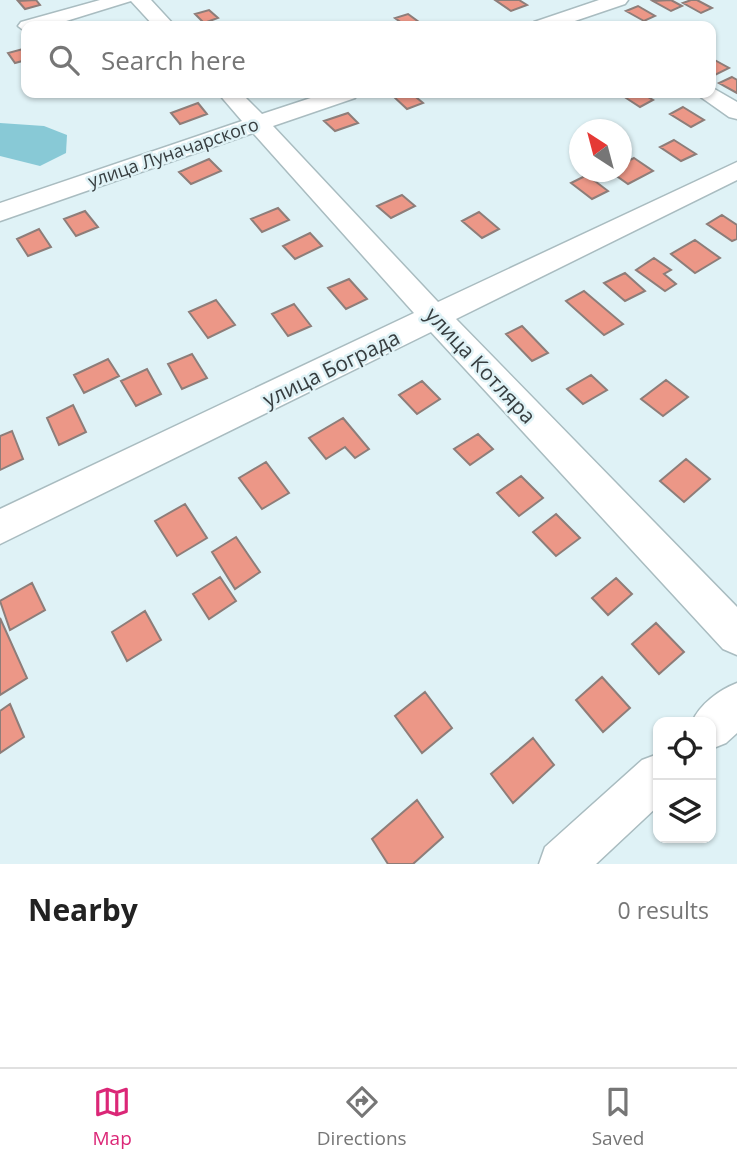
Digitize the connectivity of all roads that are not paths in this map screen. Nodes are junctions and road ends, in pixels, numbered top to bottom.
1 (122, 0) edge
2 (140, 0) edge
3 (560, 0) edge
4 (618, 0) edge
5 (580, 13) junction
6 (47, 21) edge
7 (160, 21) edge
8 (556, 21) edge
9 (593, 21) edge
10 (234, 98) edge
11 (331, 98) edge
12 (714, 98) edge
13 (737, 112) edge
14 (258, 123) junction
15 (737, 170) edge
16 (0, 212) edge
17 (436, 318) junction
18 (0, 527) edge
19 (737, 635) edge
20 (737, 704) edge
21 (716, 723) edge
22 (654, 780) edge
23 (562, 864) edge

1 - 6 street
2 - 7 street
3 - 5 street
4 - 5 street
5 - 8 street
5 - 9 street
10 - 14 street, улица Котляра
11 - 14 street, улица Луначарского
12 - 13 street
14 - 16 street, улица Луначарского
14 - 17 street, улица Котляра
15 - 17 street, улица Бограда
17 - 18 street, улица Бограда
17 - 19 street, улица Котляра
20 - 21 street
22 - 23 street

